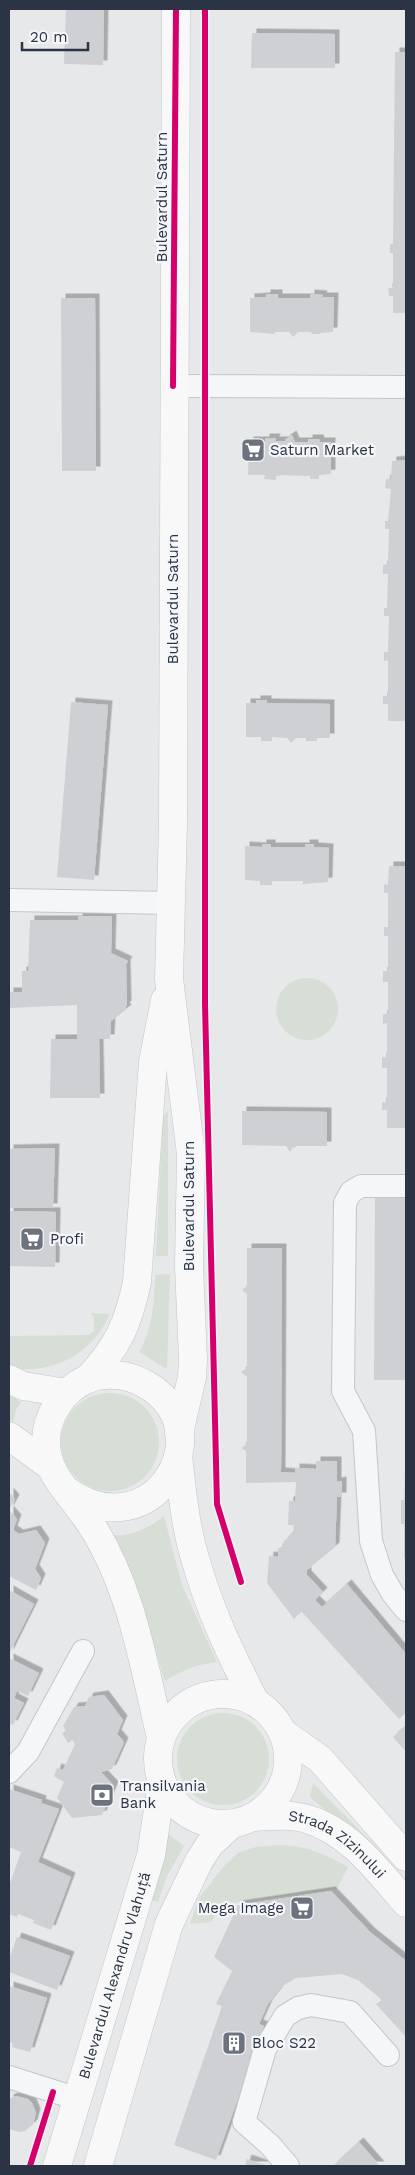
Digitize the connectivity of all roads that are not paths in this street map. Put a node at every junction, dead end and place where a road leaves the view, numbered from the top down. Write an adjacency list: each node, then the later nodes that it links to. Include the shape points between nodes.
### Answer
1 (176, 9): 2 (main road, Bulevardul Saturn)
2 (174, 386): 3 (street); 5 (main road, Bulevardul Saturn)
3 (406, 387)
4 (9, 900): 5 (street)
5 (172, 903): 6 (main road, Bulevardul Saturn)
6 (169, 979): 9 (main road, Bulevardul Saturn, via 153,1062 133,1301 120,1338 109,1356); 11 (main road, Bulevardul Saturn, via 191,1154 189,1266 193,1359)
7 (406, 1186): 14 (street, via 361,1186 351,1192 345,1203 343,1391 364,1431 371,1541 382,1575)
8 (9, 1379): 9 (main road, via 23,1386)
9 (77, 1386): 11 (main road, via 105,1375 122,1375 154,1388 175,1416); 12 (main road, via 55,1407 48,1424 46,1442)
10 (9, 1436): 12 (main road)
11 (179, 1445): 13 (main road, via 174,1469 156,1492 127,1507 110,1509 94,1506); 16 (main road, via 187,1523 205,1592 223,1639)
12 (50, 1466): 13 (main road)
13 (66, 1490): 18 (main road, via 107,1554 126,1597)
14 (406, 1610)
15 (83, 1652): 19 (street, via 28,1752)
16 (256, 1702): 17 (main road, via 276,1721); 18 (main road, via 231,1694 206,1696 188,1703 173,1716)
17 (283, 1733): 21 (main road, via 288,1756 285,1780 273,1802); 22 (main road, via 320,1759)
18 (160, 1738): 20 (main road, via 157,1760)
19 (9, 1772)
20 (162, 1783): 21 (main road, via 170,1798 197,1819 214,1824); 26 (main road, Bulevardul Alexandru Vlahuță, via 151,1855)
21 (243, 1820): 23 (main road, Strada Zizinului, via 283,1815 323,1825 372,1864); 28 (main road, via 210,1844 169,1924)
22 (406, 1857)
23 (406, 1903)
24 (388, 2055): 29 (street, via 350,2012 311,2005 285,2016 265,2048 244,2122)
25 (9, 2077): 26 (street)
26 (78, 2099): 27 (main road, Bulevardul Alexandru Vlahuță)
27 (57, 2166)
28 (98, 2166)
29 (288, 2166)

